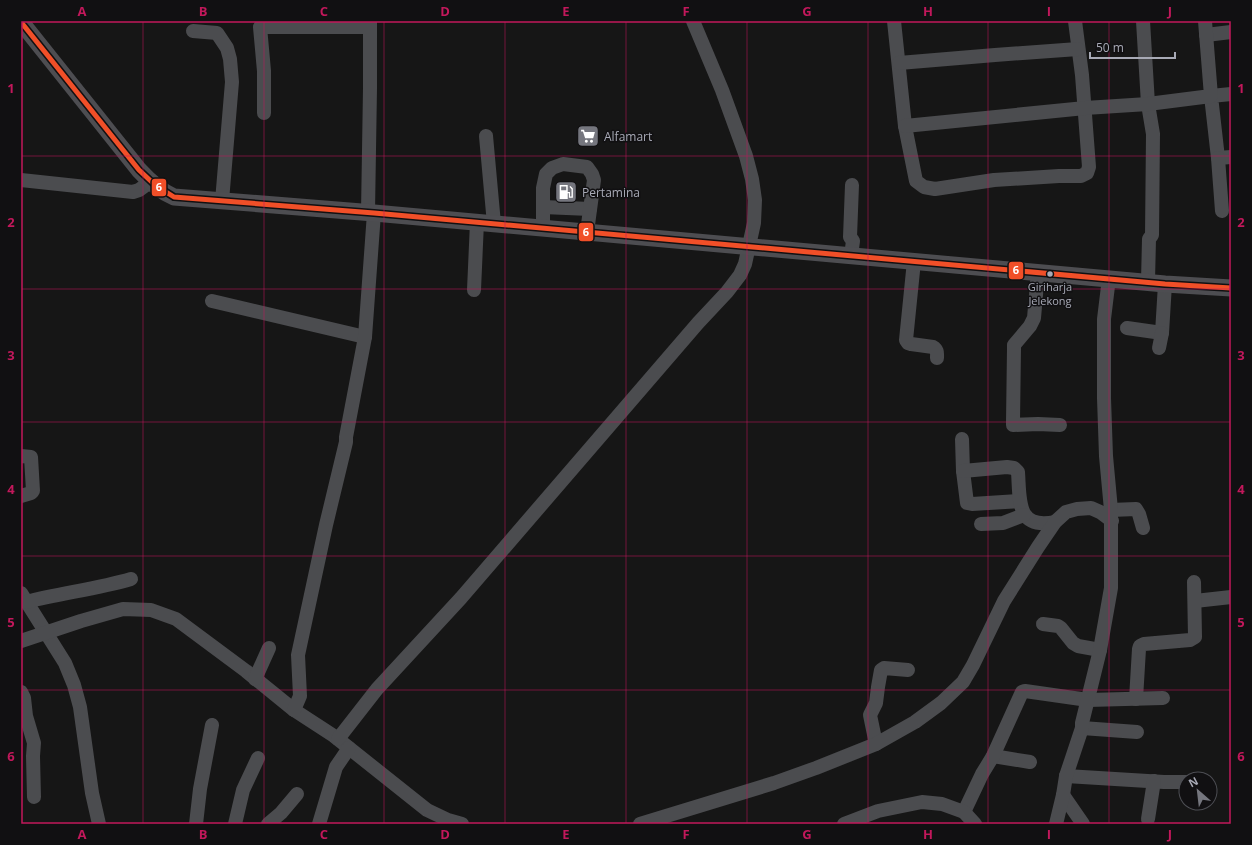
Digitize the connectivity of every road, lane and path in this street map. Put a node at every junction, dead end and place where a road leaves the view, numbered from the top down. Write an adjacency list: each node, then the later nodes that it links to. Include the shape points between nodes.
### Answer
1 (693, 21): 32 (street, via 741,141 752,179 755,200 754,224)
2 (894, 21): 12 (street)
3 (1075, 21): 11 (street)
4 (1143, 21): 15 (street)
5 (21, 22): 23 (main road, via 129,158)
6 (260, 24): 7 (street); 17 (street)
7 (370, 24): 28 (street)
8 (1205, 28): 10 (street); 14 (street)
9 (193, 31): 24 (street, via 217,33 230,58 232,82)
10 (1231, 32)
11 (1078, 49): 12 (street); 16 (street)
12 (899, 63): 18 (street)
13 (1231, 94): 14 (street)
14 (1211, 96): 15 (street); 20 (street)
15 (1148, 104): 16 (street); 37 (street, via 1153,134 1152,235 1149,239)
16 (1085, 108): 18 (street); 18 (street, via 1089,167 1087,174 1081,176 994,180 935,189 924,187 916,181)
17 (264, 113)
18 (905, 126)
19 (486, 136): 29 (street)
20 (1224, 158): 27 (street)
21 (21, 180): 23 (street)
22 (852, 185): 33 (street, via 850,237 853,241)
23 (140, 188): 24 (main road, via 174,197)
24 (222, 201): 28 (main road)
25 (543, 207): 26 (street); 26 (street, via 546,174 552,168 563,164 587,167 592,174 594,180); 30 (street)
26 (590, 210): 31 (street)
27 (1222, 211)
28 (374, 213): 29 (main road); 43 (street)
29 (485, 223): 30 (main road); 39 (street)
30 (543, 228): 31 (main road)
31 (587, 232): 32 (main road)
32 (749, 247): 33 (main road); 77 (street, via 740,275 727,292 461,598 377,688)
33 (850, 256): 34 (main road)
34 (914, 261): 35 (main road); 45 (street, via 906,340 911,344 935,348)
35 (1038, 272): 36 (main road); 46 (street, via 1034,318 1014,345 1013,425)
36 (1109, 278): 37 (main road); 53 (street, via 1104,319 1104,398)
37 (1156, 282): 38 (main road); 42 (street)
38 (1231, 288)
39 (474, 290)
40 (212, 300): 43 (street)
41 (1127, 328): 42 (street)
42 (1162, 333): 44 (street)
43 (367, 334): 73 (street, via 346,442 298,655 300,696)
44 (1159, 348)
45 (937, 358)
46 (1060, 426)
47 (962, 439): 49 (street)
48 (21, 456): 50 (street, via 31,457 33,490)
49 (963, 470): 51 (street, via 1014,468 1018,472); 51 (street, via 966,502)
50 (21, 496)
51 (1020, 500): 52 (street)
52 (1024, 515): 54 (street, via 1045,524); 55 (street, via 1003,523)
53 (1112, 516): 54 (street, via 1091,508 1077,509 1066,512); 56 (street, via 1136,509); 66 (street, via 1111,588)
54 (1056, 522): 78 (street, via 1004,601 963,682 920,718)
55 (981, 524)
56 (1143, 528)
57 (131, 579): 59 (street, via 109,586 41,598)
58 (1194, 582): 61 (street)
59 (23, 597): 64 (street)
60 (1231, 597): 61 (street)
61 (1195, 601): 71 (street, via 1193,639 1144,644 1138,648)
62 (1042, 624): 66 (street, via 1058,626 1068,639 1078,646)
63 (21, 641): 64 (street)
64 (50, 641): 68 (street, via 81,620 123,608 151,610 176,620); 92 (street, via 74,685 80,707)
65 (269, 648): 68 (street)
66 (1100, 650): 72 (street)
67 (908, 670): 78 (street, via 881,670 876,703 870,715)
68 (256, 679): 73 (street)
69 (21, 692): 88 (street, via 34,743)
70 (1162, 698): 71 (street)
71 (1136, 699): 72 (street)
72 (1088, 700): 75 (street); 80 (street, via 1022,692)
73 (294, 710): 77 (street)
74 (212, 725): 93 (street)
75 (1082, 728): 76 (street); 83 (street)
76 (1137, 732)
77 (338, 739): 79 (street)
78 (876, 744): 99 (street, via 774,783)
79 (349, 748): 89 (street); 96 (street, via 336,767)
80 (993, 756): 82 (street); 90 (street)
81 (258, 758): 94 (street, via 243,790)
82 (1030, 762)
83 (1066, 776): 84 (street); 87 (street)
84 (1154, 781): 85 (street); 91 (street)
85 (1178, 782)
86 (297, 794): 95 (street)
87 (1063, 795): 102 (street); 103 (street)
88 (34, 797)
89 (427, 810): 97 (street); 98 (street)
90 (964, 812): 100 (street, via 942,804 922,802 878,811); 101 (street)
91 (1148, 818)
92 (99, 824)
93 (196, 824)
94 (235, 824)
95 (268, 824)
96 (319, 824)
97 (426, 824)
98 (462, 824)
99 (640, 824)
100 (844, 824)
101 (975, 824)
102 (1056, 824)
103 (1083, 824)

